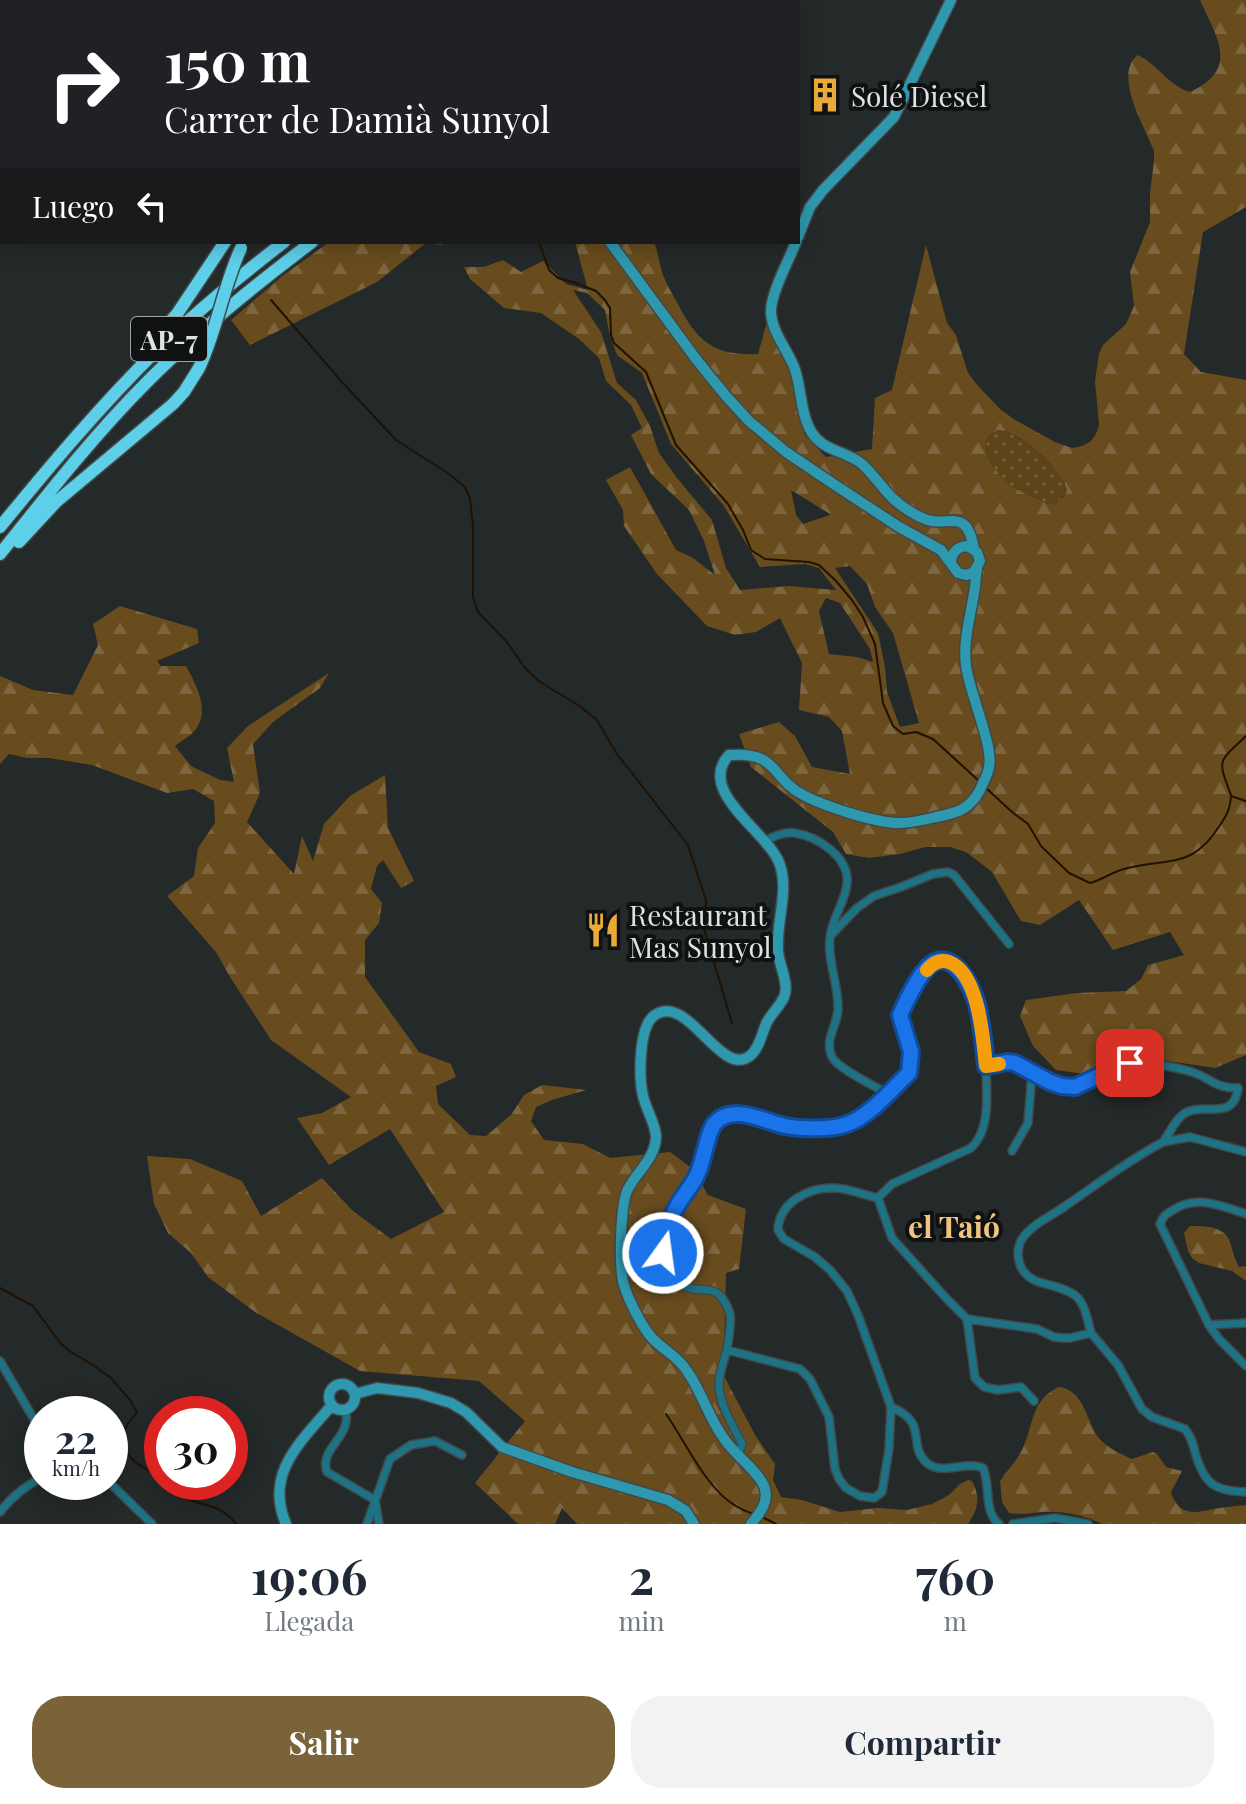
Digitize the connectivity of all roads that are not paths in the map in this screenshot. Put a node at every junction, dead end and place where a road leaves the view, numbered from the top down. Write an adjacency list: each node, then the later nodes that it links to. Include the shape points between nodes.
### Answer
1 (951, 0): 2 (street, via 894,117 823,190)
2 (800, 232)
3 (224, 244): 9 (highway, via 177,314)
4 (282, 244): 9 (highway, AP-7, via 176,332)
5 (309, 244): 15 (highway, AP-7, via 147,382)
6 (611, 244): 12 (street, via 749,421 786,452)
7 (795, 244): 10 (street, via 771,314 796,369 811,432 822,444 865,466 888,494 921,518)
8 (243, 245): 16 (highway, bridge, via 210,342 184,392 56,502)
9 (65, 448): 11 (highway, AP-7)
10 (965, 526): 13 (street); 14 (street)
11 (0, 527)
12 (935, 546): 13 (street); 17 (street)
13 (960, 548): 14 (street); 17 (street)
14 (974, 549): 18 (street)
15 (0, 554)
16 (0, 561)
17 (951, 562): 19 (street)
18 (977, 569): 19 (street); 20 (street)
19 (962, 574): 20 (street)
20 (972, 600): 21 (street, via 966,668 990,756 975,798 962,810 934,818 874,820 809,799 769,762 729,755 720,766 728,800)
21 (765, 841): 22 (street, via 778,834 803,836 827,847 845,868 847,885); 50 (street, via 776,854 784,883 777,947 784,998 755,1051 745,1059 727,1056 673,1012 659,1012 649,1020 642,1040 642,1089 656,1133 655,1148 629,1186 622,1210 622,1272 630,1299 654,1341 686,1369 722,1437)
22 (830, 936): 23 (street, via 874,896 948,872); 28 (street, via 838,1007 829,1048 837,1065)
23 (1009, 944)
24 (986, 1066): 25 (street, via 1015,1063); 28 (street, via 971,989 959,968 936,962 900,1015 911,1061 909,1073); 32 (street, via 980,1138 971,1148 892,1184)
25 (1032, 1072): 27 (street, via 1075,1087 1130,1063 1191,1072 1219,1086); 30 (street, via 1028,1123)
26 (1246, 1083): 27 (street)
27 (1238, 1088): 29 (street, via 1232,1104 1181,1116)
28 (888, 1094): 38 (street, via 842,1126 785,1126 731,1114 711,1128 702,1164 668,1228 664,1267 681,1286 717,1293 723,1300 730,1321)
29 (1163, 1142): 31 (street, via 1190,1137); 37 (street, via 1021,1240 1019,1259 1027,1276 1078,1296)
30 (1012, 1151)
31 (1246, 1152)
32 (878, 1198): 34 (street, via 892,1238); 47 (street, via 833,1188 814,1191 789,1202 778,1230 830,1270 847,1291)
33 (1246, 1214): 36 (street, via 1194,1201 1177,1207 1160,1224)
34 (967, 1319): 37 (street, via 1037,1329 1054,1337); 45 (street, via 975,1378 998,1390 1021,1387)
35 (1246, 1323): 36 (street)
36 (1209, 1325): 40 (street)
37 (1091, 1333): 52 (street, via 1118,1365 1142,1409 1185,1429 1209,1481 1224,1491)
38 (727, 1350): 47 (street, via 800,1369 810,1379 829,1417 835,1469 846,1488 860,1496 874,1498 882,1492); 50 (street, via 720,1391 742,1444)
39 (0, 1361): 41 (street)
40 (1246, 1366)
41 (8, 1373): 42 (street); 44 (street)
42 (0, 1380)
43 (355, 1394): 46 (street, via 347,1385 335,1386 328,1395); 48 (street); 60 (street, via 377,1388 451,1403 502,1447 668,1500 686,1511)
44 (24, 1401)
45 (1034, 1401)
46 (331, 1406): 48 (street); 57 (street, via 282,1471 279,1488)
47 (891, 1407): 62 (street, via 915,1425 920,1453 931,1466 983,1468 990,1512)
48 (345, 1410): 54 (street, via 346,1427 325,1466)
49 (462, 1455): 54 (street, via 435,1441 411,1445 390,1459)
50 (738, 1455): 61 (street, via 766,1494 762,1511)
51 (24, 1487): 55 (street)
52 (1246, 1492)
53 (127, 1500): 56 (street)
54 (375, 1500): 58 (street); 59 (street)
55 (0, 1512)
56 (152, 1524)
57 (286, 1524)
58 (367, 1524)
59 (379, 1524)
60 (694, 1524)
61 (751, 1524)
62 (999, 1524)
63 (1013, 1524): 64 (street, via 1055,1518)
64 (1088, 1524)

